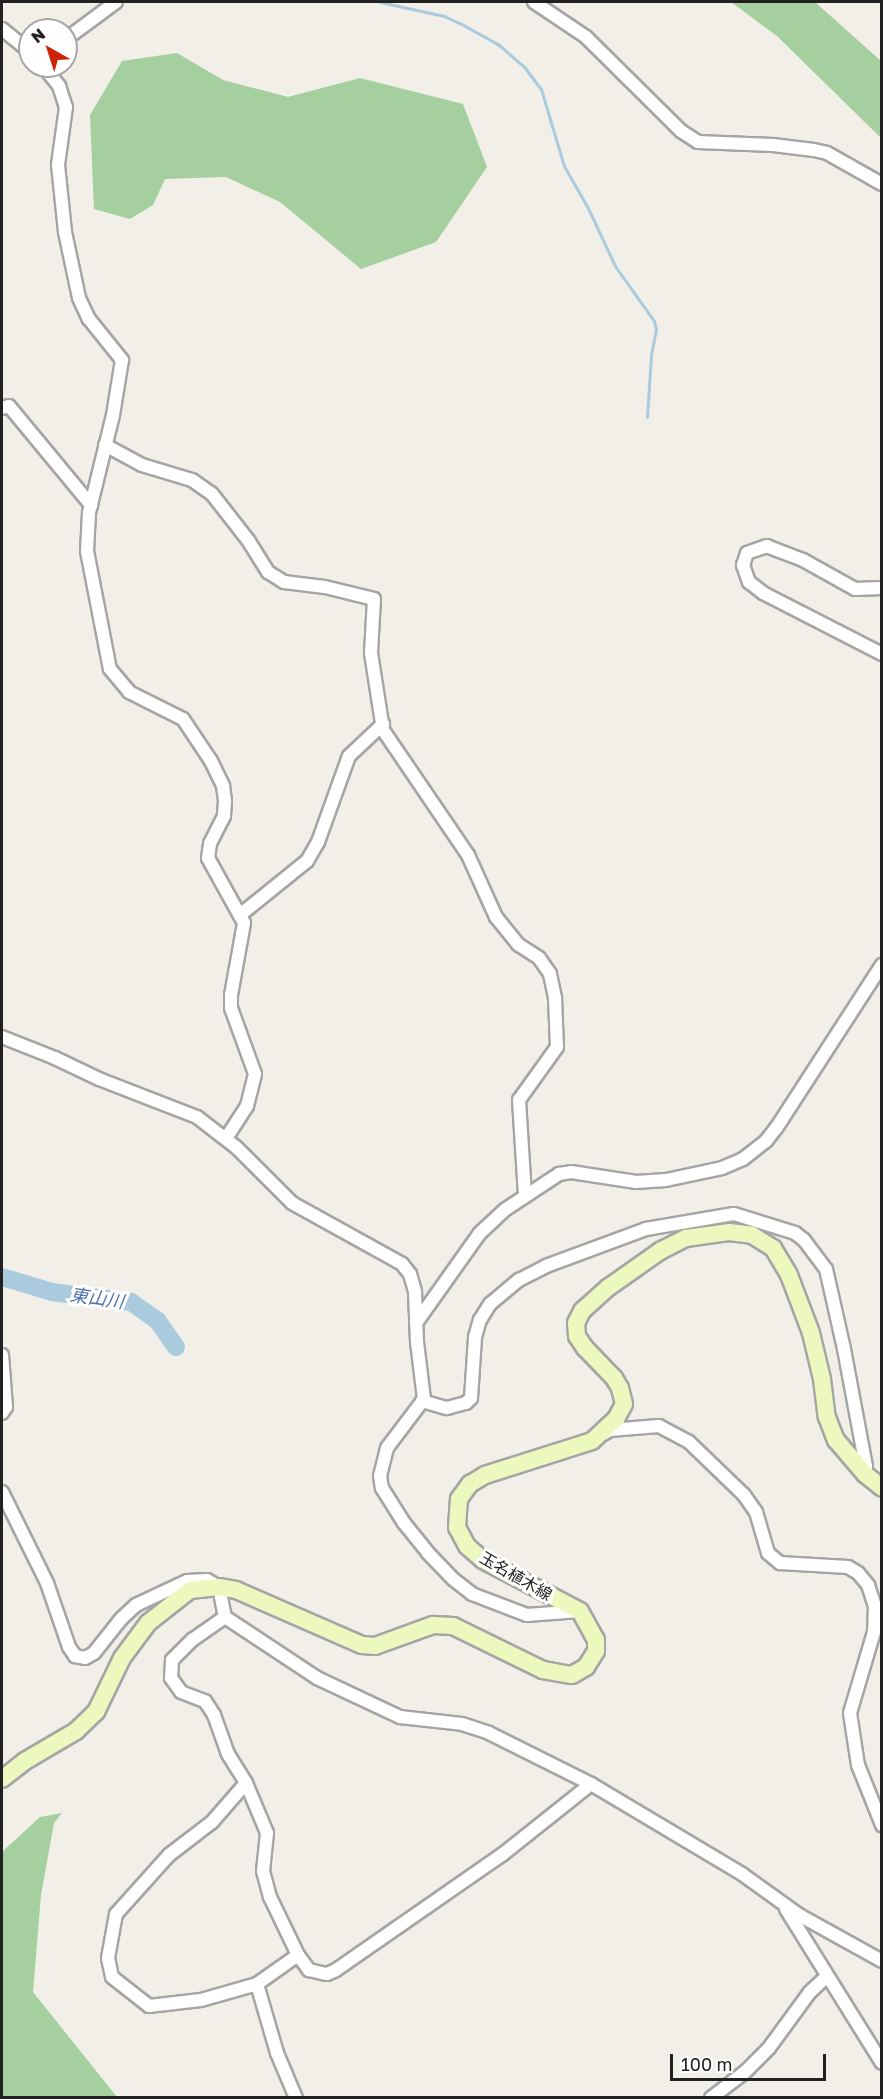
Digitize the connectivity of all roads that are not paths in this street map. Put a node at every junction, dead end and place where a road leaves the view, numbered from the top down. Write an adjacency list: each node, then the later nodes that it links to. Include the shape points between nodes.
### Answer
1 (116, 2): 4 (street)
2 (534, 2): 7 (street, via 586,37 681,131 698,142 814,150 827,153)
3 (2, 29): 5 (street)
4 (78, 30)
5 (18, 42)
6 (53, 78): 9 (street, via 66,107 58,165 65,232 79,298 89,320 123,360)
7 (882, 184)
8 (2, 408): 10 (street, via 9,406)
9 (105, 446): 10 (street); 13 (street, via 142,465 192,480 212,494 268,572 284,582 374,599 371,653)
10 (91, 505): 14 (street, via 87,551 110,669 129,692 183,719 211,761 223,786 225,801 224,816 210,844 208,858)
11 (882, 588): 12 (street, via 855,589 803,560 767,546 747,553 743,565 749,582 763,593)
12 (882, 654)
13 (383, 724): 14 (street, via 350,756 307,861); 18 (street, via 383,730 468,855 496,917 519,945 539,958 550,974 557,1047 519,1100)
14 (240, 915): 17 (street, via 244,923 231,1008 255,1074 247,1106)
15 (882, 965): 18 (street, via 777,1127 743,1159 713,1171 666,1180 636,1182 571,1172 559,1174)
16 (2, 1037): 17 (street, via 197,1117)
17 (226, 1138): 19 (street, via 292,1203 402,1264 413,1282)
18 (525, 1195): 19 (street, via 480,1233)
19 (416, 1324): 21 (street)
20 (2, 1355): 22 (street, via 6,1407)
21 (422, 1401): 24 (street, via 447,1408 471,1398 475,1337 480,1320 490,1304 519,1280 646,1229 734,1214 795,1233 826,1269); 29 (street, via 387,1448 380,1476 382,1488 404,1523 443,1570 472,1594 527,1615)
22 (2, 1413)
23 (592, 1441): 24 (main road, 玉名植木線, via 616,1419 624,1404 614,1378 577,1336 576,1323 582,1311 660,1251 687,1238 729,1232 752,1235 773,1248 789,1275 811,1333 827,1417 836,1440); 29 (main road, 玉名植木線, via 485,1475 459,1498 457,1512 457,1527 467,1546 483,1560); 34 (street, via 610,1430 659,1426 689,1442 744,1495 756,1512 768,1553 780,1563 848,1567 868,1585 875,1606 874,1632 850,1713 858,1765)
24 (865, 1474): 25 (main road, 玉名植木線)
25 (882, 1488)
26 (2, 1492): 27 (street)
27 (7, 1515): 28 (street, via 46,1583 75,1656 85,1658 94,1653 121,1619 153,1595 187,1581 207,1580)
28 (219, 1587): 29 (main road, via 236,1590 362,1644 375,1646 433,1625 453,1626 543,1670 572,1674 586,1667 596,1651 596,1640); 30 (street); 31 (main road, via 190,1590 156,1616 122,1658 96,1712 76,1731)
29 (580, 1611)
30 (225, 1617): 32 (street, via 193,1639 172,1660 171,1678 181,1692 205,1701 228,1754); 33 (street, via 317,1678 400,1717 462,1724 489,1733)
31 (2, 1779)
32 (246, 1783): 36 (street, via 267,1833 263,1871 270,1897); 39 (street, via 212,1822 169,1855 116,1914 108,1958 112,1977 149,2006 201,2001)
33 (591, 1784): 35 (street, via 742,1874); 36 (street, via 503,1854 336,1970 327,1974 309,1970)
34 (882, 1825)
35 (782, 1903): 37 (street); 38 (street)
36 (298, 1955): 39 (street)
37 (882, 1961)
38 (827, 1976): 40 (street); 42 (street, via 810,1992 769,2048)
39 (257, 1984): 41 (street, via 277,2053)
40 (882, 2063)
41 (296, 2097)
42 (711, 2097)

